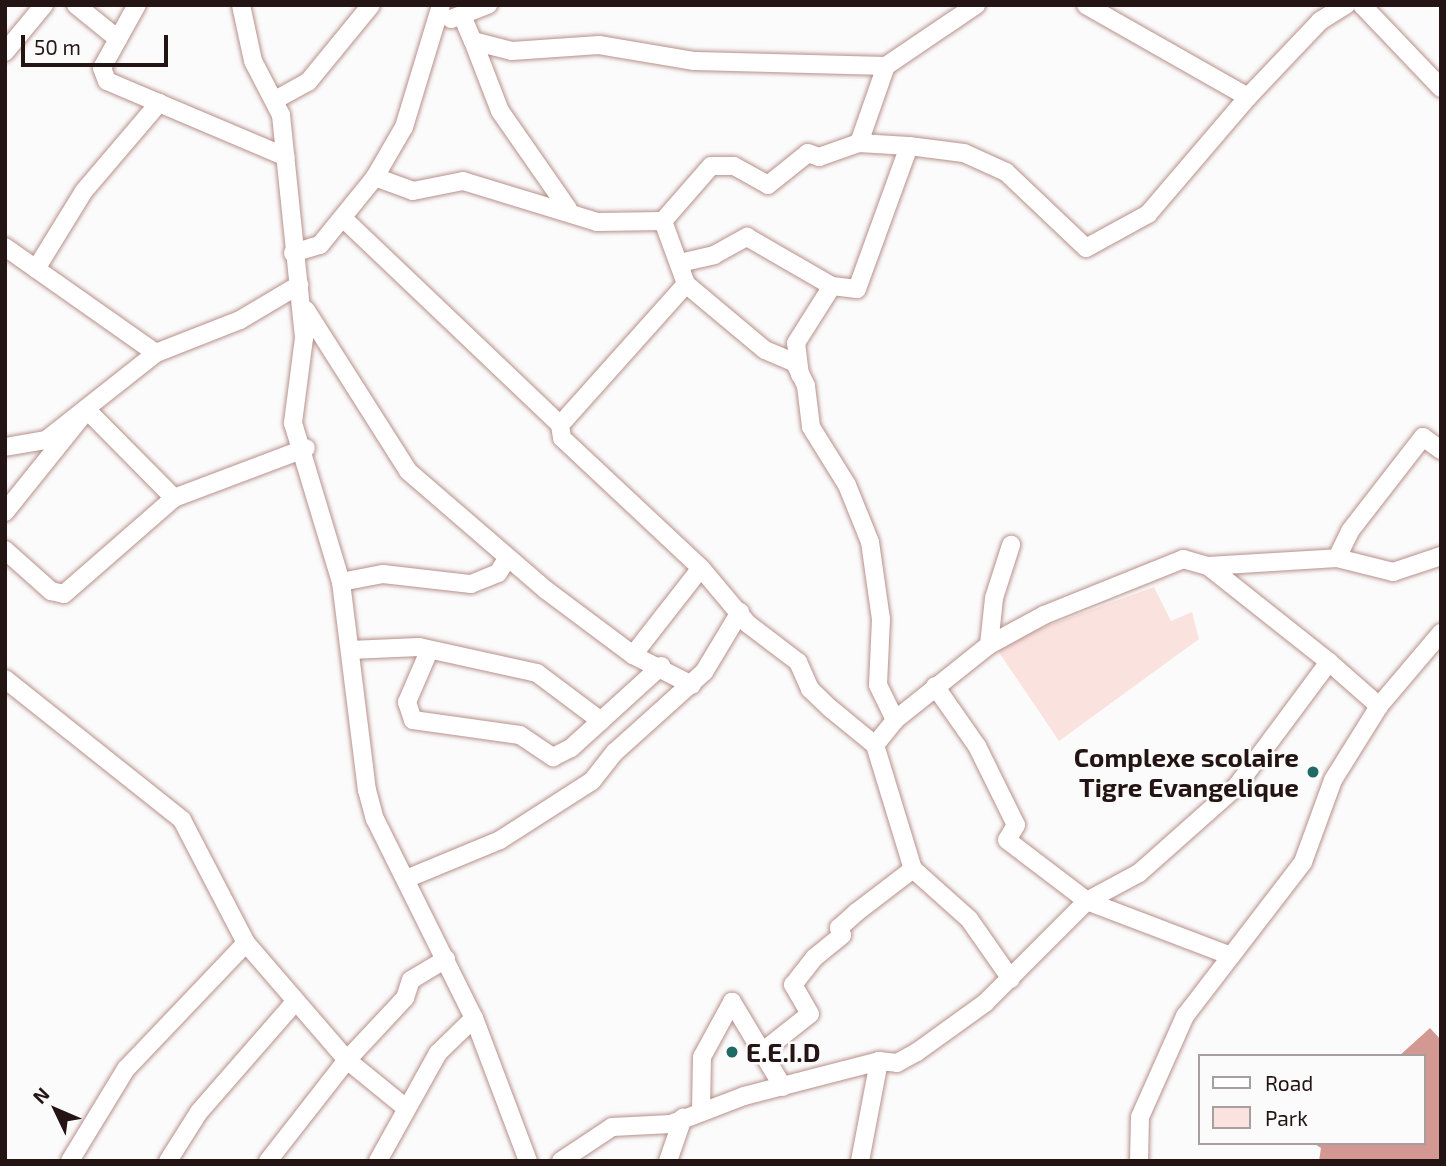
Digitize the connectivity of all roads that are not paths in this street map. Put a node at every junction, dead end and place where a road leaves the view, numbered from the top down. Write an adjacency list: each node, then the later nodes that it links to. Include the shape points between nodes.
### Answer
1 (44, 5): 15 (street)
2 (76, 5): 13 (street)
3 (137, 5): 13 (street)
4 (241, 5): 19 (street, via 253,61)
5 (370, 5): 19 (street, via 308,82)
6 (488, 5): 12 (street)
7 (976, 5): 16 (street)
8 (1086, 5): 18 (street)
9 (1346, 5): 18 (street, via 1320,21)
10 (1362, 5): 17 (street)
11 (441, 13): 12 (street); 24 (street, via 404,127)
12 (463, 18): 14 (street)
13 (118, 39): 20 (street, via 102,68 107,81)
14 (473, 41): 16 (street, via 512,51 600,45 695,61); 25 (street, via 500,111)
15 (5, 52)
16 (886, 66): 21 (street)
17 (1441, 88)
18 (1248, 97): 22 (street, via 1148,214 1086,248 1006,172 964,153)
19 (275, 100): 23 (street)
20 (159, 103): 23 (street); 31 (street, via 84,191)
21 (859, 142): 22 (street); 27 (street, via 797,157 779,182 768,185 734,166 711,166)
22 (909, 146): 34 (street, via 857,289)
23 (286, 157): 29 (street)
24 (375, 177): 25 (street, via 413,191 463,181 538,207); 26 (street)
25 (568, 209): 27 (street, via 597,222)
26 (345, 220): 29 (street, via 320,245); 39 (street)
27 (663, 221): 30 (street)
28 (5, 247): 31 (street)
29 (293, 253): 33 (street)
30 (680, 262): 32 (street); 34 (street, via 714,255 747,237)
31 (36, 270): 36 (street)
32 (686, 284): 37 (street, via 765,350 795,363); 39 (street)
33 (299, 285): 35 (street); 36 (street, via 240,320)
34 (832, 286): 37 (street, via 796,343)
35 (303, 304): 41 (street, via 304,338 292,397 293,423); 49 (street, via 401,462)
36 (156, 353): 38 (street)
37 (800, 374): 65 (street, via 811,428 847,485 870,542 881,619 878,685)
38 (87, 410): 40 (street, via 46,440); 43 (street); 44 (street)
39 (560, 425): 51 (street, via 562,438)
40 (5, 447)
41 (306, 448): 43 (street); 52 (street)
42 (1441, 450): 48 (street, via 1423,437 1350,530)
43 (174, 498): 46 (street, via 64,594 51,591)
44 (5, 512)
45 (1011, 545): 55 (street, via 994,598)
46 (5, 550)
47 (1441, 556): 48 (street, via 1393,572)
48 (1337, 558): 50 (street)
49 (507, 559): 52 (street, via 498,573 471,584 383,574); 58 (street)
50 (1208, 566): 55 (street, via 1183,559 1044,615); 59 (street)
51 (701, 568): 53 (street); 58 (street)
52 (341, 582): 56 (street)
53 (740, 612): 62 (street); 67 (street, via 798,662 810,688 831,709)
54 (1441, 633): 64 (street)
55 (989, 645): 63 (street)
56 (350, 650): 57 (street); 69 (street, via 367,790)
57 (429, 651): 66 (street, via 537,673); 66 (street, via 407,702 418,724 520,736 552,757)
58 (633, 655): 60 (street)
59 (1329, 662): 64 (street); 70 (street, via 1236,787 1139,873)
60 (661, 666): 62 (street); 66 (street)
61 (5, 679): 71 (street, via 182,820)
62 (692, 685): 69 (street, via 556,808)
63 (936, 686): 65 (street); 70 (street, via 977,746 1016,825 1007,840)
64 (1379, 706): 72 (street, via 1333,780 1303,862)
65 (895, 720): 67 (street)
66 (601, 722)
67 (875, 745): 68 (street)
68 (913, 869): 74 (street, via 969,919); 77 (street, via 839,928 842,935 814,958 793,985 810,1014)
69 (406, 879): 73 (street)
70 (1087, 901): 72 (street); 74 (street)
71 (246, 943): 75 (street); 84 (street, via 126,1069)
72 (1231, 956): 92 (street, via 1185,1016 1140,1116)
73 (446, 958): 76 (street); 78 (street, via 411,980 405,998)
74 (1011, 979): 79 (street, via 917,1052 897,1063)
75 (295, 1002): 78 (street); 85 (street, via 199,1112)
76 (474, 1018): 81 (street, via 438,1054); 88 (street)
77 (762, 1052): 80 (street); 82 (street, via 732,1002 702,1057)
78 (347, 1060): 81 (street); 86 (street)
79 (879, 1061): 80 (street); 91 (street)
80 (783, 1087): 82 (street)
81 (406, 1108): 87 (street)
82 (701, 1112): 83 (street)
83 (683, 1118): 89 (street, via 612,1127); 90 (street)
84 (70, 1161)
85 (168, 1161)
86 (268, 1161)
87 (377, 1161)
88 (528, 1161)
89 (561, 1161)
90 (668, 1161)
91 (860, 1161)
92 (1139, 1161)

